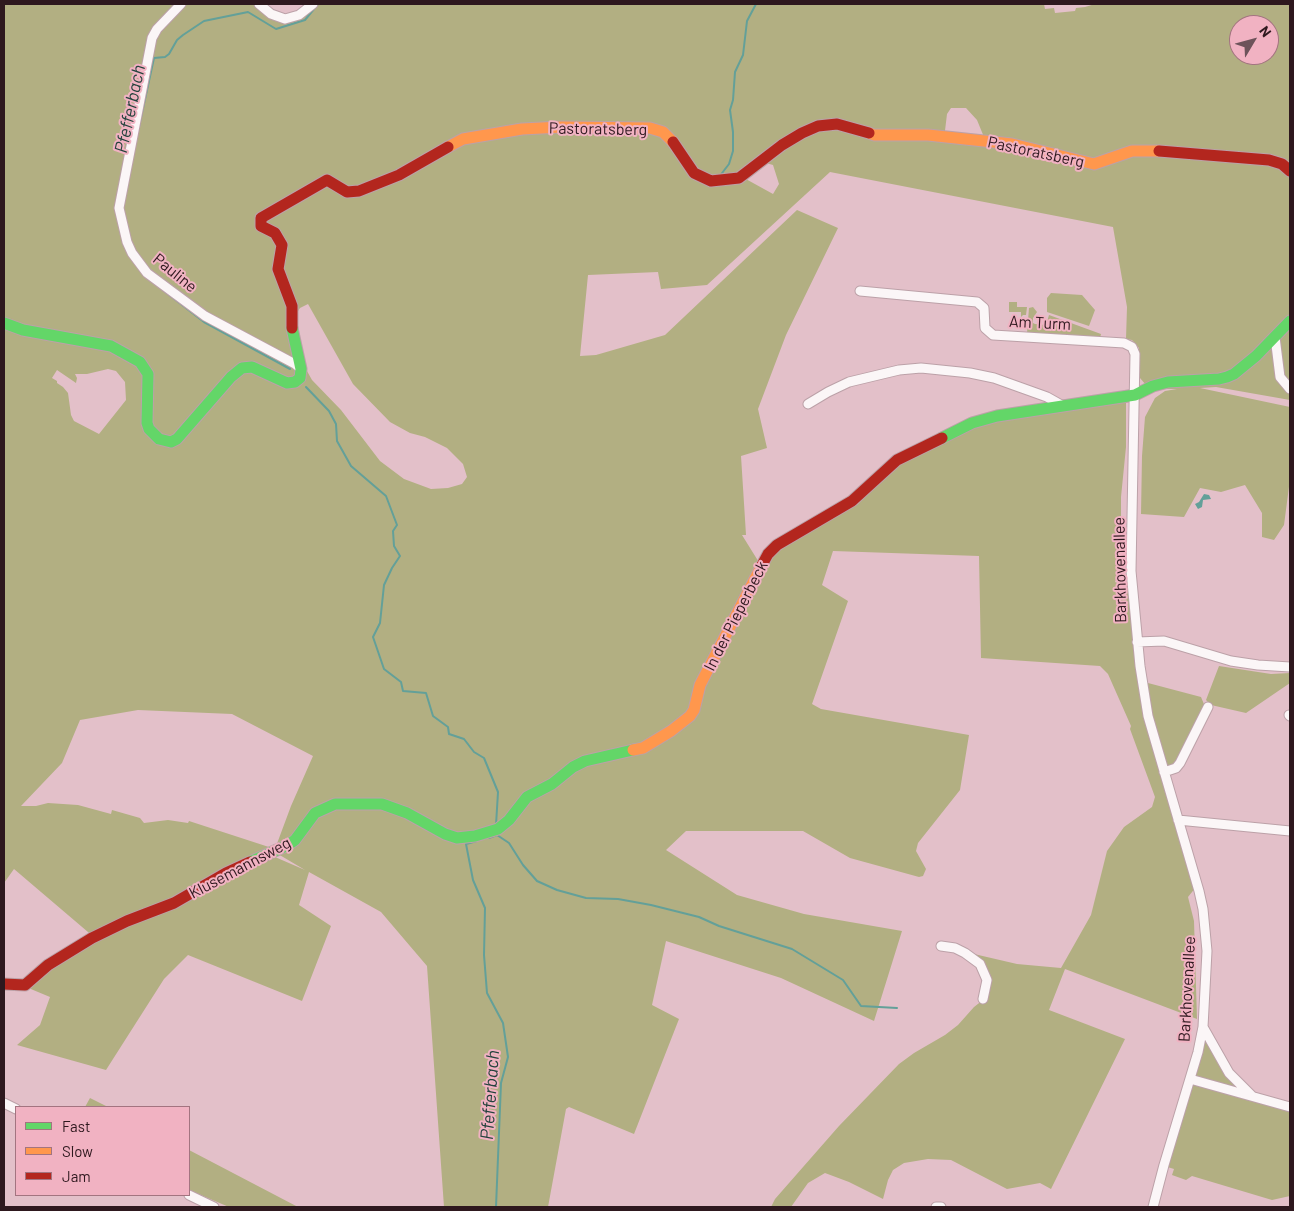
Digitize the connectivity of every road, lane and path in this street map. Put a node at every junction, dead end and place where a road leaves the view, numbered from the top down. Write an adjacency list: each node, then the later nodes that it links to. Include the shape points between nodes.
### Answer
1 (181, 4): 9 (street, Pauline, via 157,28 152,38 119,208 127,242 147,273 205,316)
2 (259, 4): 3 (street, via 272,14 285,18 299,15)
3 (313, 4)
4 (1290, 171): 9 (street, Pastoratsberg, via 1269,160 1165,150 1132,151 1094,164 1012,144 928,135 874,135 837,124 818,126 802,133 739,178 711,181 694,173 663,132 650,128 561,127 470,137 453,143 399,175 360,191 347,192 327,180 261,218 261,226 275,233 282,245 278,269 292,306 292,332)
5 (860, 291): 11 (street, Am Turm, via 979,303 984,308 985,328 999,336 1127,344 1135,354)
6 (1290, 321): 8 (street, In der Pieperbeck)
7 (4, 323): 9 (street, via 23,330 111,346 140,362 148,374 149,429 155,437 168,442 177,439 239,370 252,367 286,383 299,380)
8 (1275, 338): 10 (street, via 1280,377); 11 (street, In der Pieperbeck, via 1227,377 1168,382)
9 (301, 369)
10 (1290, 389)
11 (1135, 395): 13 (street, In der Pieperbeck); 14 (street, Barkhovenallee, via 1131,571)
12 (808, 404): 13 (street, via 849,382 921,368 994,378 1047,397)
13 (1062, 406): 17 (street, In der Pieperbeck, via 972,423 897,460 852,501 777,545 760,567 700,686 690,716 644,748)
14 (1137, 642): 15 (street, via 1164,641 1231,661); 18 (street, Barkhovenallee, via 1148,716)
15 (1290, 667)
16 (1208, 707): 18 (street, via 1180,763)
17 (573, 767): 22 (street, Klusemannsweg, via 552,784 527,797 504,825 475,836 457,838 445,834 407,813 382,804 335,804 315,813 288,846 226,873 174,903 92,938 48,965 25,984)
18 (1164, 772): 19 (street, Barkhovenallee)
19 (1178, 820): 20 (street); 24 (street, Barkhovenallee, via 1203,909 1207,951)
20 (1290, 830)
21 (941, 946): 23 (street, via 965,952 980,964 987,980)
22 (4, 984)
23 (983, 999)
24 (1203, 1027): 25 (street, Barkhovenallee); 26 (street, via 1228,1073)
25 (1190, 1079): 26 (street); 34 (street, Barkhovenallee)
26 (1254, 1097): 28 (street)
27 (4, 1103): 29 (street)
28 (1290, 1108)
29 (15, 1109)
30 (190, 1195): 31 (street)
31 (214, 1207)
32 (936, 1207): 33 (street)
33 (941, 1207)
34 (1153, 1207)

